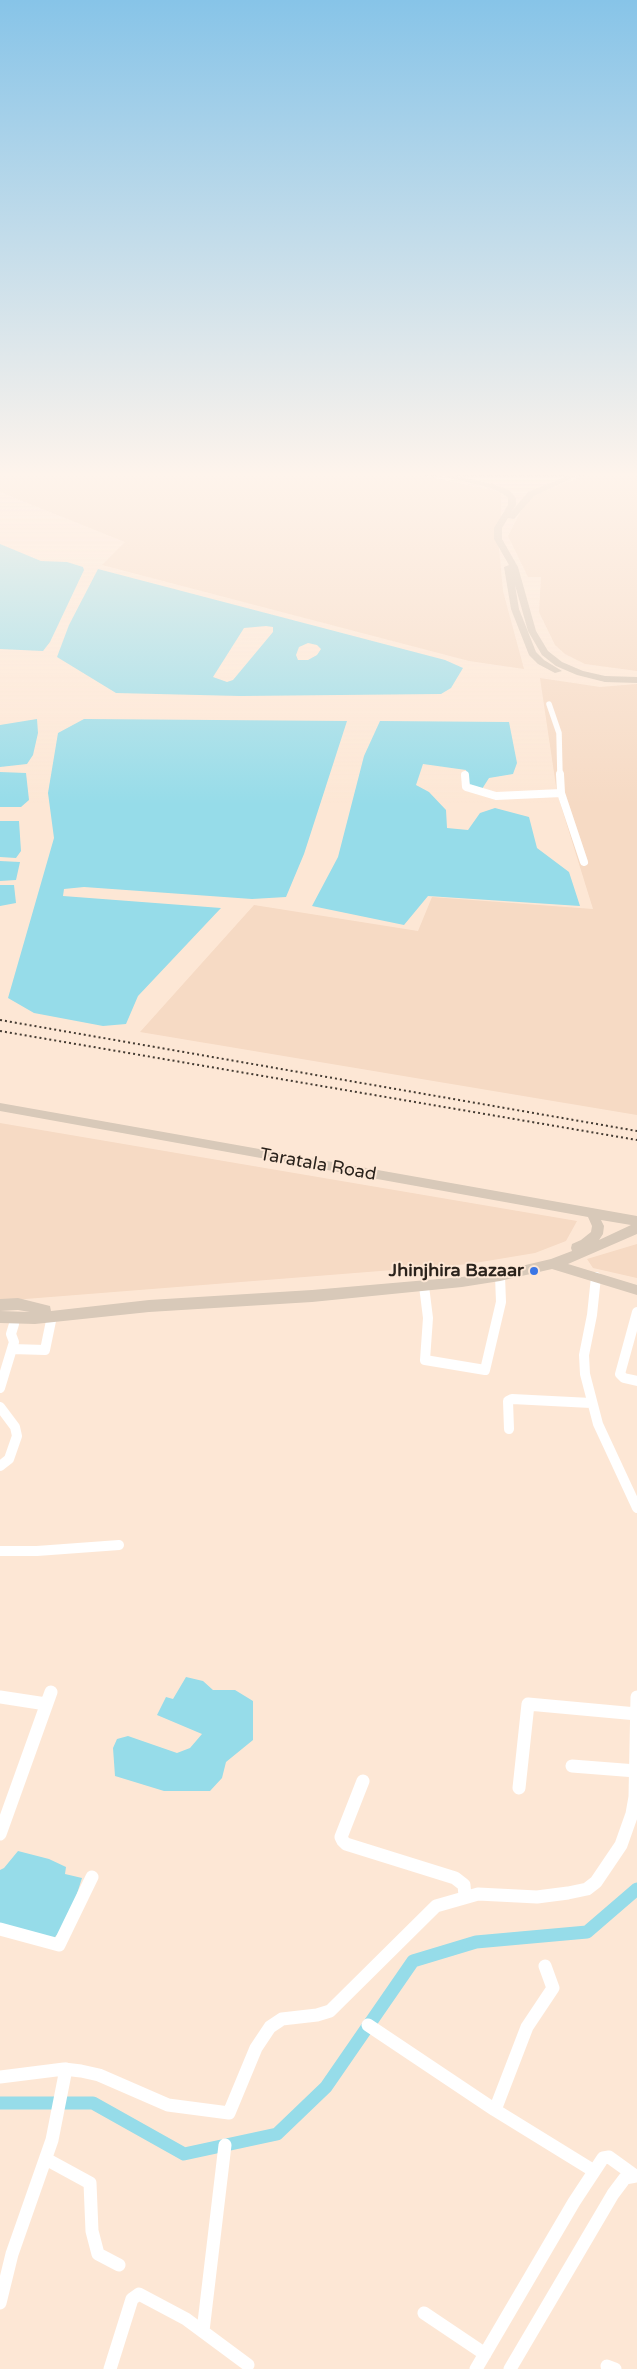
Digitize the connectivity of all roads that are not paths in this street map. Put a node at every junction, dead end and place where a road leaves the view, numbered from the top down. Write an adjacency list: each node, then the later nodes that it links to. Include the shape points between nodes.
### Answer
1 (511, 585): 4 (main road, via 515,609 532,653 541,662 576,678)
2 (519, 585): 4 (main road, via 532,631 545,653 559,664 580,673 605,679)
3 (527, 585): 4 (main road, via 540,630 552,652 590,672)
4 (637, 678)
5 (549, 704): 7 (street, via 559,733)
6 (465, 775): 7 (street, via 466,787 496,796)
7 (561, 793): 8 (street)
8 (584, 862)
9 (0, 1107): 10 (main road, Taratala Road)
10 (592, 1213): 11 (main road, Taratala Road); 13 (main road, via 598,1226 595,1237)
11 (637, 1221)
12 (637, 1228): 13 (main road, via 592,1249)
13 (554, 1261): 14 (main road); 15 (main road); 20 (main road, via 411,1282 145,1301)
14 (500, 1276): 16 (main road); 16 (street, via 501,1302 485,1370 425,1360 428,1318)
15 (596, 1277): 17 (main road); 26 (street, via 584,1362)
16 (424, 1286): 20 (main road)
17 (637, 1290)
18 (0, 1305): 20 (main road, via 18,1304)
19 (637, 1312): 24 (street, via 620,1374)
20 (44, 1315): 21 (main road); 22 (main road); 23 (street, via 45,1350)
21 (0, 1317)
22 (7, 1325): 23 (street, via 15,1340)
23 (12, 1349): 25 (street)
24 (637, 1381)
25 (0, 1388)
26 (592, 1403): 28 (street, via 512,1399 508,1401); 30 (street, via 598,1424)
27 (0, 1408): 29 (street, via 15,1427 17,1436 9,1459)
28 (508, 1429)
29 (0, 1466)
30 (637, 1508)
31 (119, 1545): 32 (street)
32 (0, 1551)
33 (51, 1692): 36 (street)
34 (0, 1697): 36 (street)
35 (637, 1697): 37 (street)
36 (46, 1704): 42 (street)
37 (636, 1714): 39 (street); 41 (street, via 528,1704)
38 (572, 1766): 39 (street)
39 (636, 1771): 44 (street, via 632,1814 621,1845 596,1882 587,1889 537,1897)
40 (363, 1781): 44 (street, via 341,1838 343,1841 455,1878 464,1886)
41 (519, 1788)
42 (0, 1834)
43 (92, 1877): 45 (street, via 60,1945)
44 (465, 1896): 48 (street, via 430,1910 330,2011 282,2019 270,2027 256,2048 229,2113 174,2107 98,2076)
45 (0, 1929)
46 (545, 1966): 51 (street, via 553,1988 527,2027)
47 (368, 2025): 51 (street)
48 (65, 2073): 49 (street); 50 (street)
49 (0, 2077)
50 (60, 2105): 53 (street)
51 (495, 2110): 55 (street)
52 (225, 2146): 59 (street)
53 (46, 2159): 56 (street, via 90,2183 92,2231 98,2254); 57 (street, via 12,2254)
54 (629, 2170): 55 (street, via 606,2156); 64 (street)
55 (594, 2171): 60 (street)
56 (119, 2265)
57 (0, 2303)
58 (424, 2313): 60 (street)
59 (203, 2331): 61 (street); 62 (street, via 146,2296 135,2296)
60 (485, 2354): 63 (street)
61 (248, 2365)
62 (110, 2369)
63 (476, 2369)
64 (510, 2369)

